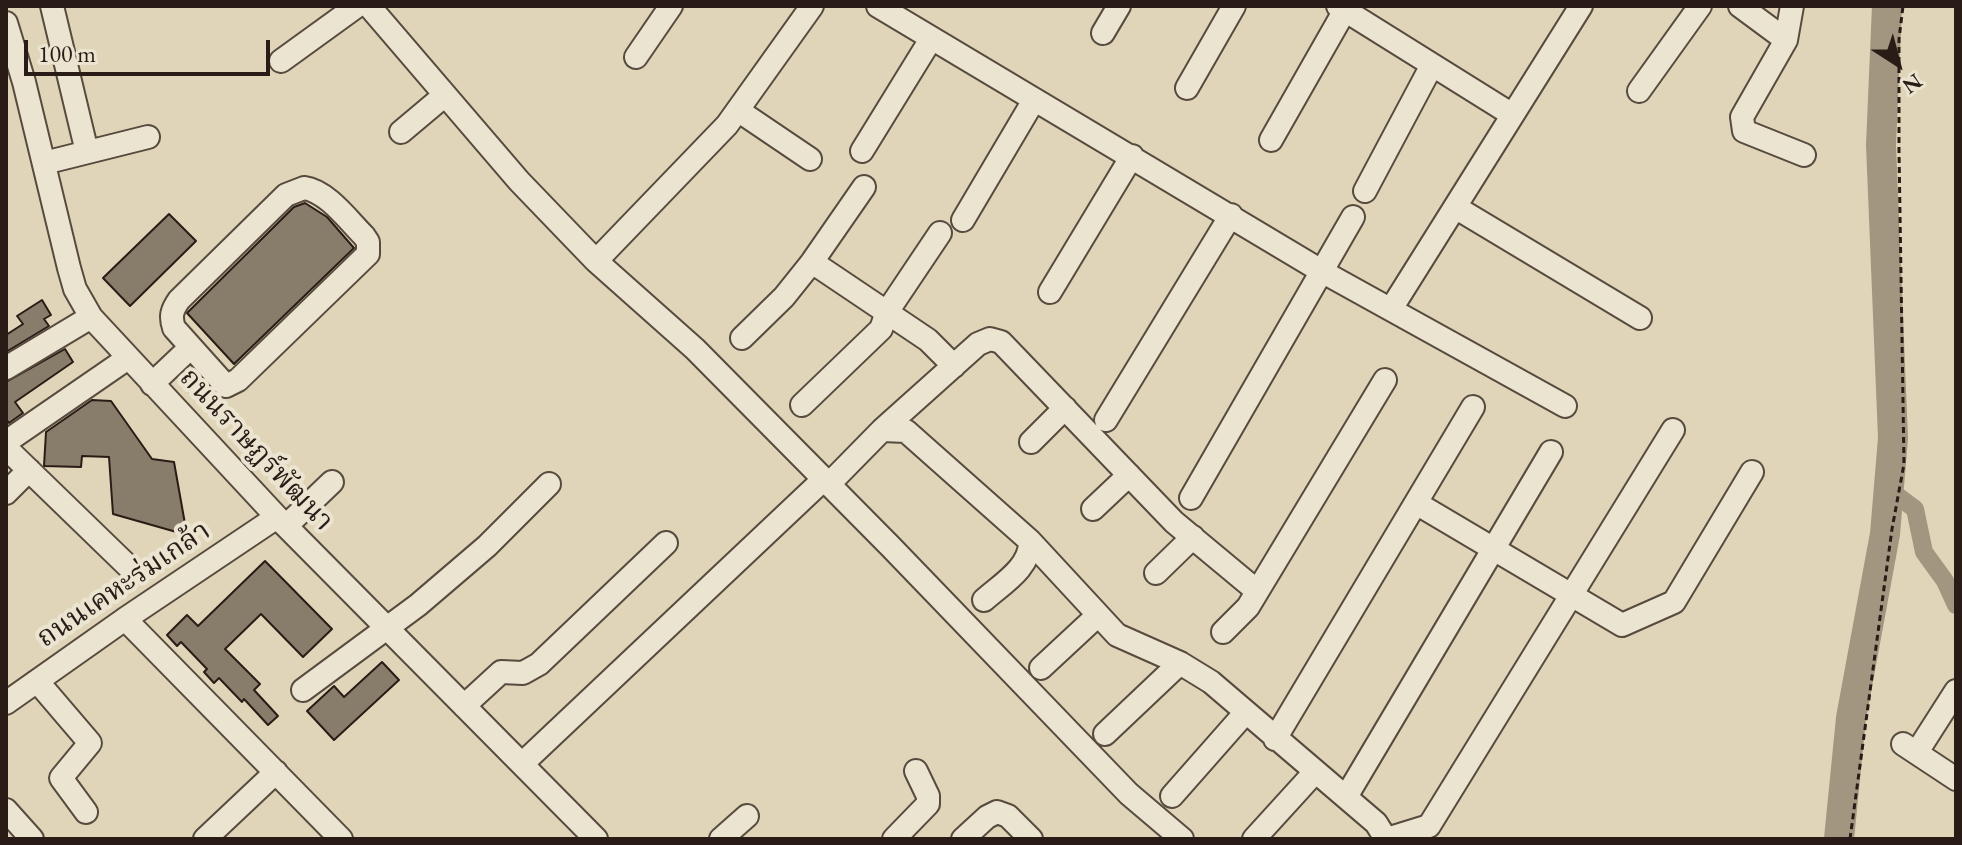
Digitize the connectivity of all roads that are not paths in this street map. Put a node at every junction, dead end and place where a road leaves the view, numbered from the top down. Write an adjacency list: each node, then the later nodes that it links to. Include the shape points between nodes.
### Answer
1 (52, 6): 31 (street)
2 (357, 6): 19 (street)
3 (369, 6): 23 (street)
4 (671, 6): 18 (street)
5 (812, 6): 25 (street)
6 (878, 6): 16 (street)
7 (1119, 6): 15 (street)
8 (1234, 6): 21 (street)
9 (1581, 6): 26 (street)
10 (1700, 6): 22 (street)
11 (1740, 6): 17 (street)
12 (1792, 6): 17 (street)
13 (1341, 8): 20 (street); 29 (street)
14 (6, 23): 35 (street, ถนนราษฏร์พัฒนา)
15 (1103, 33)
16 (931, 39): 24 (street); 30 (street)
17 (1786, 40): 32 (street, via 1741,124 1744,131)
18 (636, 57)
19 (281, 61)
20 (1432, 65): 26 (street); 37 (street)
21 (1187, 88)
22 (1639, 91)
23 (445, 95): 27 (street); 43 (street)
24 (1034, 100): 33 (street); 41 (street)
25 (739, 111): 34 (street); 43 (street)
26 (1511, 114): 38 (street)
27 (401, 132)
28 (148, 137): 31 (street)
29 (1271, 140)
30 (862, 151)
31 (87, 152): 35 (street)
32 (1804, 155)
33 (1132, 156): 39 (street); 46 (street)
34 (810, 159)
35 (44, 163): 49 (street, ถนนราษฏร์พัฒนา, via 69,268)
36 (864, 187): 44 (street)
37 (1365, 191)
38 (1455, 207): 47 (street); 50 (street)
39 (1231, 215): 45 (street); 62 (street)
40 (1353, 217): 45 (street)
41 (963, 220)
42 (940, 233): 48 (street)
43 (596, 261): 71 (street, via 695,349)
44 (812, 262): 48 (street); 51 (street)
45 (1323, 272): 47 (street); 75 (street)
46 (1050, 292)
47 (1391, 309): 59 (street)
48 (887, 312): 54 (street); 58 (street, via 881,329)
49 (91, 317): 53 (street, ถนนราษฏร์พัฒนา); 55 (street)
50 (1640, 318)
51 (742, 338)
52 (190, 348): 52 (street, via 226,386 232,385 368,254 368,242 314,189 286,195 172,309 174,328); 57 (street)
53 (128, 358): 57 (street, ถนนราษฏร์พัฒนา); 66 (street)
54 (954, 366): 61 (street, via 978,344 1001,342); 63 (street)
55 (6, 368)
56 (1385, 380): 85 (street)
57 (152, 384): 78 (street, ถนนราษฏร์พัฒนา)
58 (802, 405)
59 (1565, 406)
60 (1473, 407): 76 (street)
61 (1065, 408): 65 (street); 70 (street)
62 (1106, 420)
63 (882, 430): 71 (street); 80 (street, via 906,431)
64 (1673, 430): 86 (street)
65 (1031, 442)
66 (6, 445): 68 (street)
67 (1551, 452): 82 (street)
68 (29, 470): 74 (street); 83 (street)
69 (1752, 472): 86 (street, via 1674,602 1622,625)
70 (1129, 475): 77 (street); 79 (street)
71 (827, 481): 102 (street); 119 (street, via 1129,794)
72 (332, 482): 78 (street, ถนนเคหะร่มเกล้า)
73 (549, 484): 90 (street, via 487,546)
74 (6, 493)
75 (1191, 498)
76 (1416, 503): 82 (street); 101 (street)
77 (1093, 509)
78 (282, 522): 89 (street, ถนนเคหะร่มเกล้า); 90 (street, ถนนราษฏร์พัฒนา)
79 (1193, 537): 84 (street); 85 (street)
80 (1030, 541): 87 (street, via 1024,564); 88 (street)
81 (666, 543): 98 (street, via 539,664 523,673 501,672)
82 (1493, 549): 86 (street); 108 (street)
83 (134, 572)
84 (1156, 573)
85 (1257, 591): 91 (street)
86 (1571, 595): 111 (street, via 1429,826)
87 (984, 600)
88 (1097, 616): 92 (street, via 1117,635); 93 (street)
89 (125, 619): 94 (street, ถนนเคหะร่มเกล้า); 104 (street)
90 (388, 629): 95 (street); 98 (street, ถนนราษฏร์พัฒนา)
91 (1223, 632)
92 (1180, 663): 99 (street); 100 (street)
93 (1041, 668)
94 (37, 681): 97 (street, ถนนเคหะร่มเกล้า); 109 (street, via 90,743 61,778)
95 (303, 690)
96 (1956, 691): 106 (street, via 1910,748)
97 (6, 703)
98 (464, 706): 102 (street, ถนนราษฏร์พัฒนา)
99 (1246, 712): 101 (street); 107 (street)
100 (1105, 734)
101 (1275, 739): 105 (street)
102 (523, 763): 114 (street, ถนนราษฏร์พัฒนา)
103 (916, 771): 116 (street, via 928,804)
104 (276, 772): 112 (street); 113 (street)
105 (1315, 772): 108 (street); 120 (street)
106 (1956, 779)
107 (1172, 796)
108 (1346, 797): 111 (street)
109 (86, 812)
110 (747, 816): 115 (street)
111 (1381, 836)
112 (205, 839)
113 (341, 839)
114 (596, 839)
115 (721, 839)
116 (894, 839)
117 (963, 839): 118 (street, via 997,812)
118 (1031, 839)
119 (1182, 839)
120 (1254, 839)

